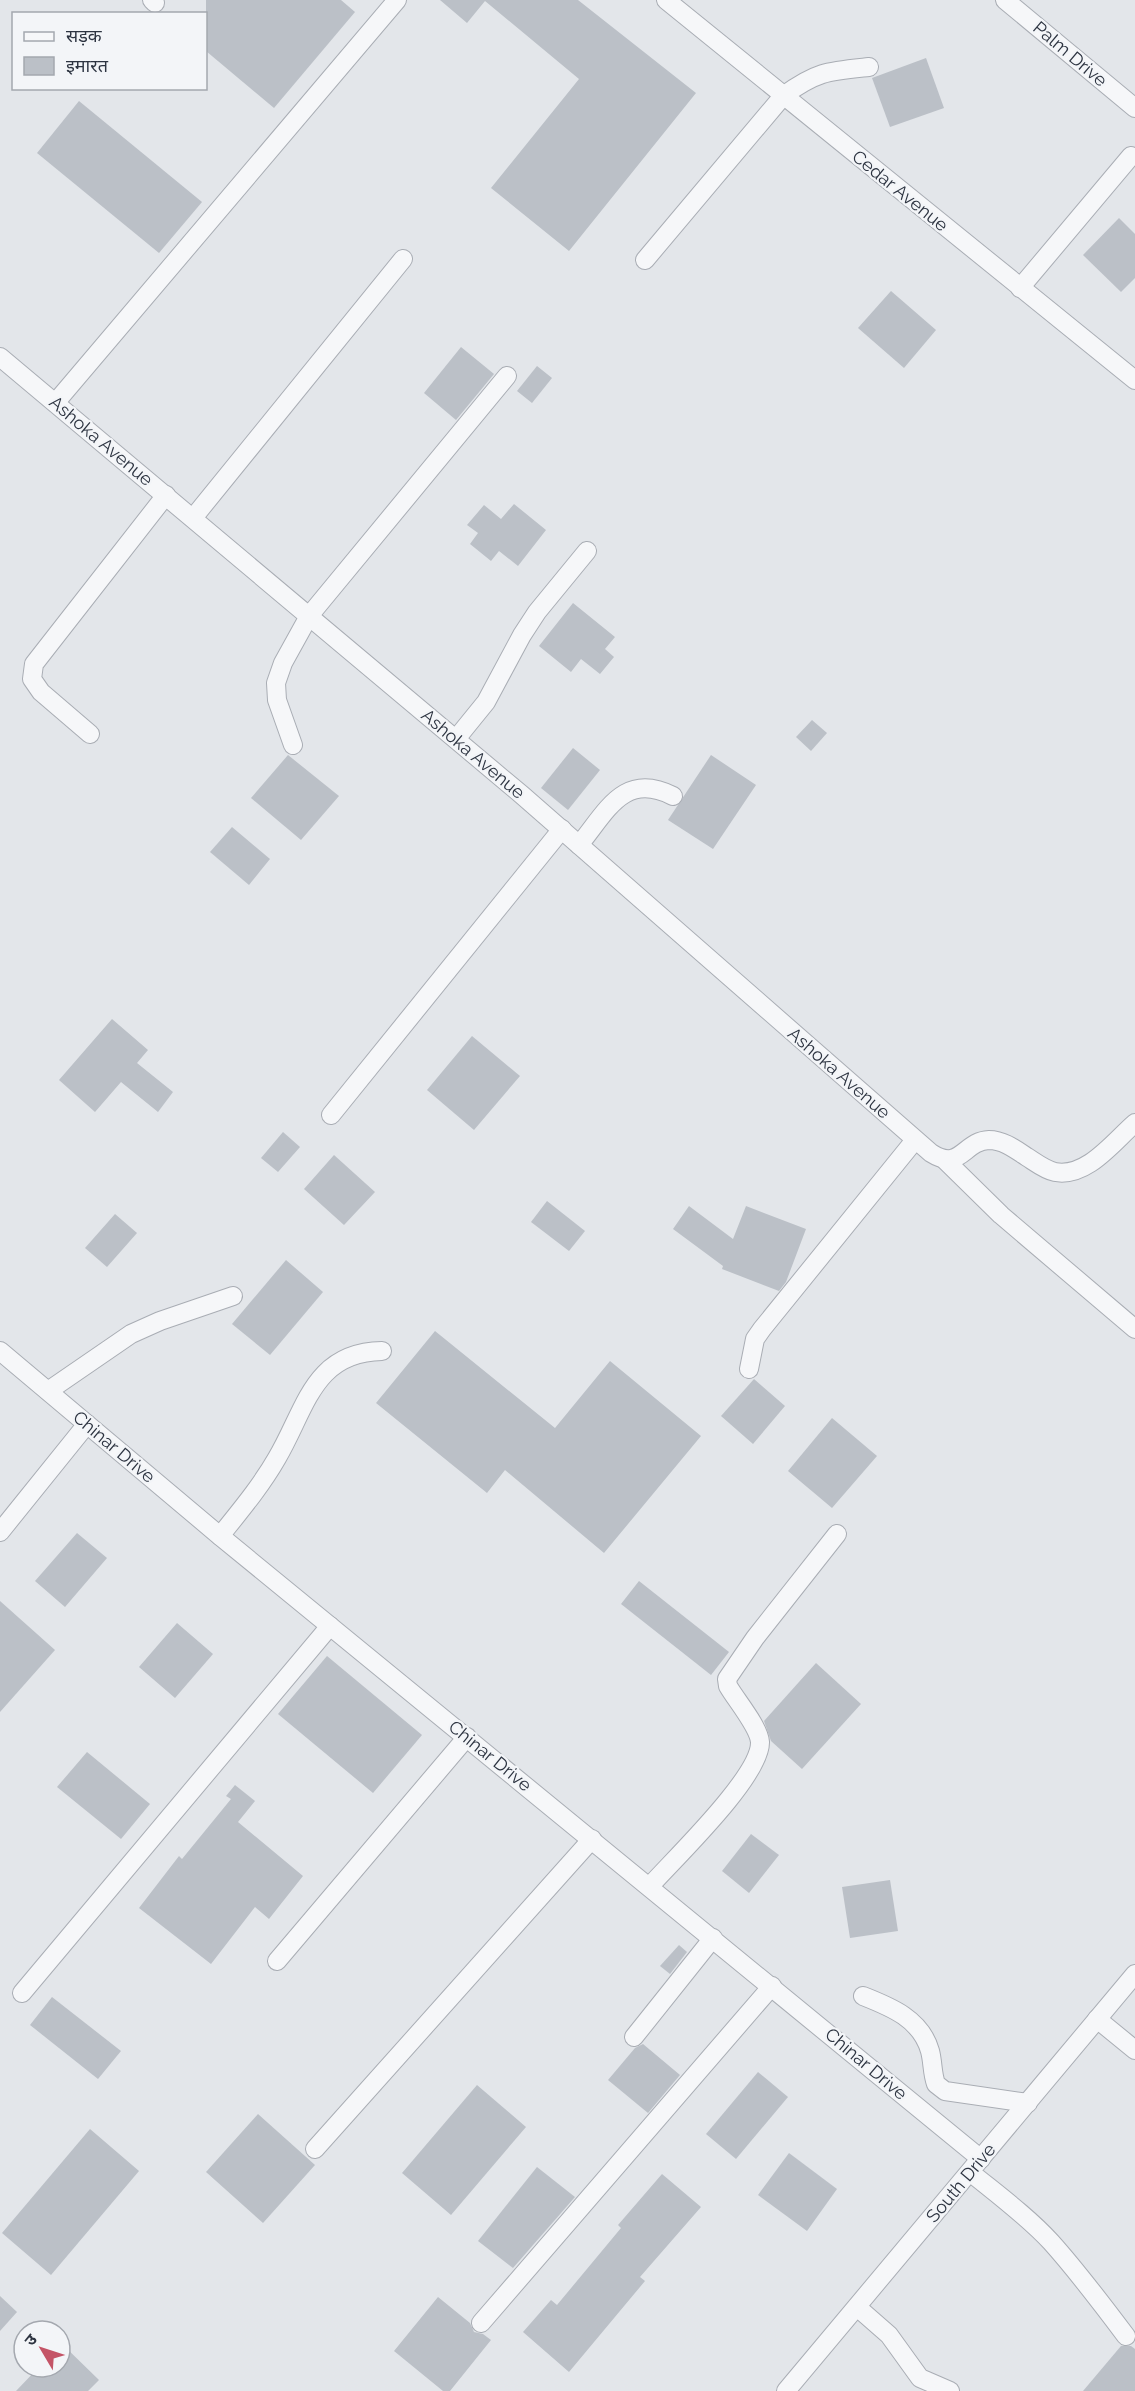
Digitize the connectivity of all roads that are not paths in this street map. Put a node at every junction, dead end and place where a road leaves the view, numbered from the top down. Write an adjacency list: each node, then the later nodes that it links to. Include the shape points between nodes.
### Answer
1 (397, 0): 14 (street)
2 (666, 0): 5 (street, Cedar Avenue)
3 (1005, 0): 6 (street, Palm Drive)
4 (869, 67): 5 (street, via 820,73)
5 (783, 96): 9 (street); 10 (street, Cedar Avenue)
6 (1135, 108)
7 (1131, 156): 10 (street)
8 (403, 260): 16 (street)
9 (645, 260)
10 (1020, 288): 13 (street, Cedar Avenue)
11 (0, 357): 14 (street, Ashoka Avenue)
12 (507, 376): 18 (street)
13 (1135, 380)
14 (56, 402): 15 (street, Ashoka Avenue)
15 (166, 495): 16 (street, Ashoka Avenue); 19 (street, via 33,664 32,679 41,692)
16 (193, 518): 18 (street, Ashoka Avenue)
17 (587, 551): 20 (street, via 537,612 486,702)
18 (309, 616): 20 (street, Ashoka Avenue); 21 (street, via 276,683 277,700)
19 (90, 734)
20 (456, 739): 23 (street, Ashoka Avenue)
21 (293, 745)
22 (673, 796): 24 (street, via 649,786 634,788 613,804)
23 (562, 829): 24 (street, Ashoka Avenue); 25 (street)
24 (579, 845): 27 (street, Ashoka Avenue)
25 (331, 1115)
26 (1135, 1123): 28 (street, via 1102,1154 1069,1172 1055,1172 991,1140 977,1143 958,1157)
27 (915, 1140): 28 (street, Ashoka Avenue); 33 (street, via 762,1329 755,1339)
28 (942, 1159): 30 (street, Ashoka Avenue, via 1001,1215)
29 (233, 1296): 34 (street, via 160,1320)
30 (1135, 1329)
31 (0, 1351): 34 (street, Chinar Drive)
32 (382, 1351): 38 (street, via 352,1354 332,1367 316,1385 265,1479)
33 (749, 1369)
34 (48, 1391): 35 (street, Chinar Drive)
35 (87, 1424): 36 (street); 38 (street, Chinar Drive)
36 (0, 1532)
37 (837, 1533): 42 (street, via 727,1678 760,1740 756,1758 720,1809)
38 (220, 1536): 39 (street, Chinar Drive)
39 (330, 1626): 40 (street, Chinar Drive); 47 (street)
40 (467, 1737): 41 (street, Chinar Drive); 44 (street)
41 (592, 1839): 42 (street, Chinar Drive); 53 (street)
42 (650, 1886): 43 (street, Chinar Drive)
43 (713, 1938): 46 (street, Chinar Drive); 50 (street)
44 (277, 1961)
45 (1135, 1974): 49 (street, South Drive)
46 (772, 1986): 54 (street, Chinar Drive); 56 (street)
47 (22, 1993)
48 (863, 1996): 52 (street, via 890,2006 916,2026 931,2052 936,2084 945,2091)
49 (1097, 2019): 51 (street); 52 (street, South Drive)
50 (634, 2037)
51 (1135, 2050)
52 (1028, 2103): 54 (street, South Drive)
53 (315, 2149)
54 (976, 2166): 55 (street, South Drive); 57 (street, Chinar Drive, via 1050,2241)
55 (857, 2307): 58 (street, South Drive); 59 (street, via 889,2335 920,2378)
56 (481, 2323)
57 (1126, 2336)
58 (786, 2391)
59 (950, 2391)

